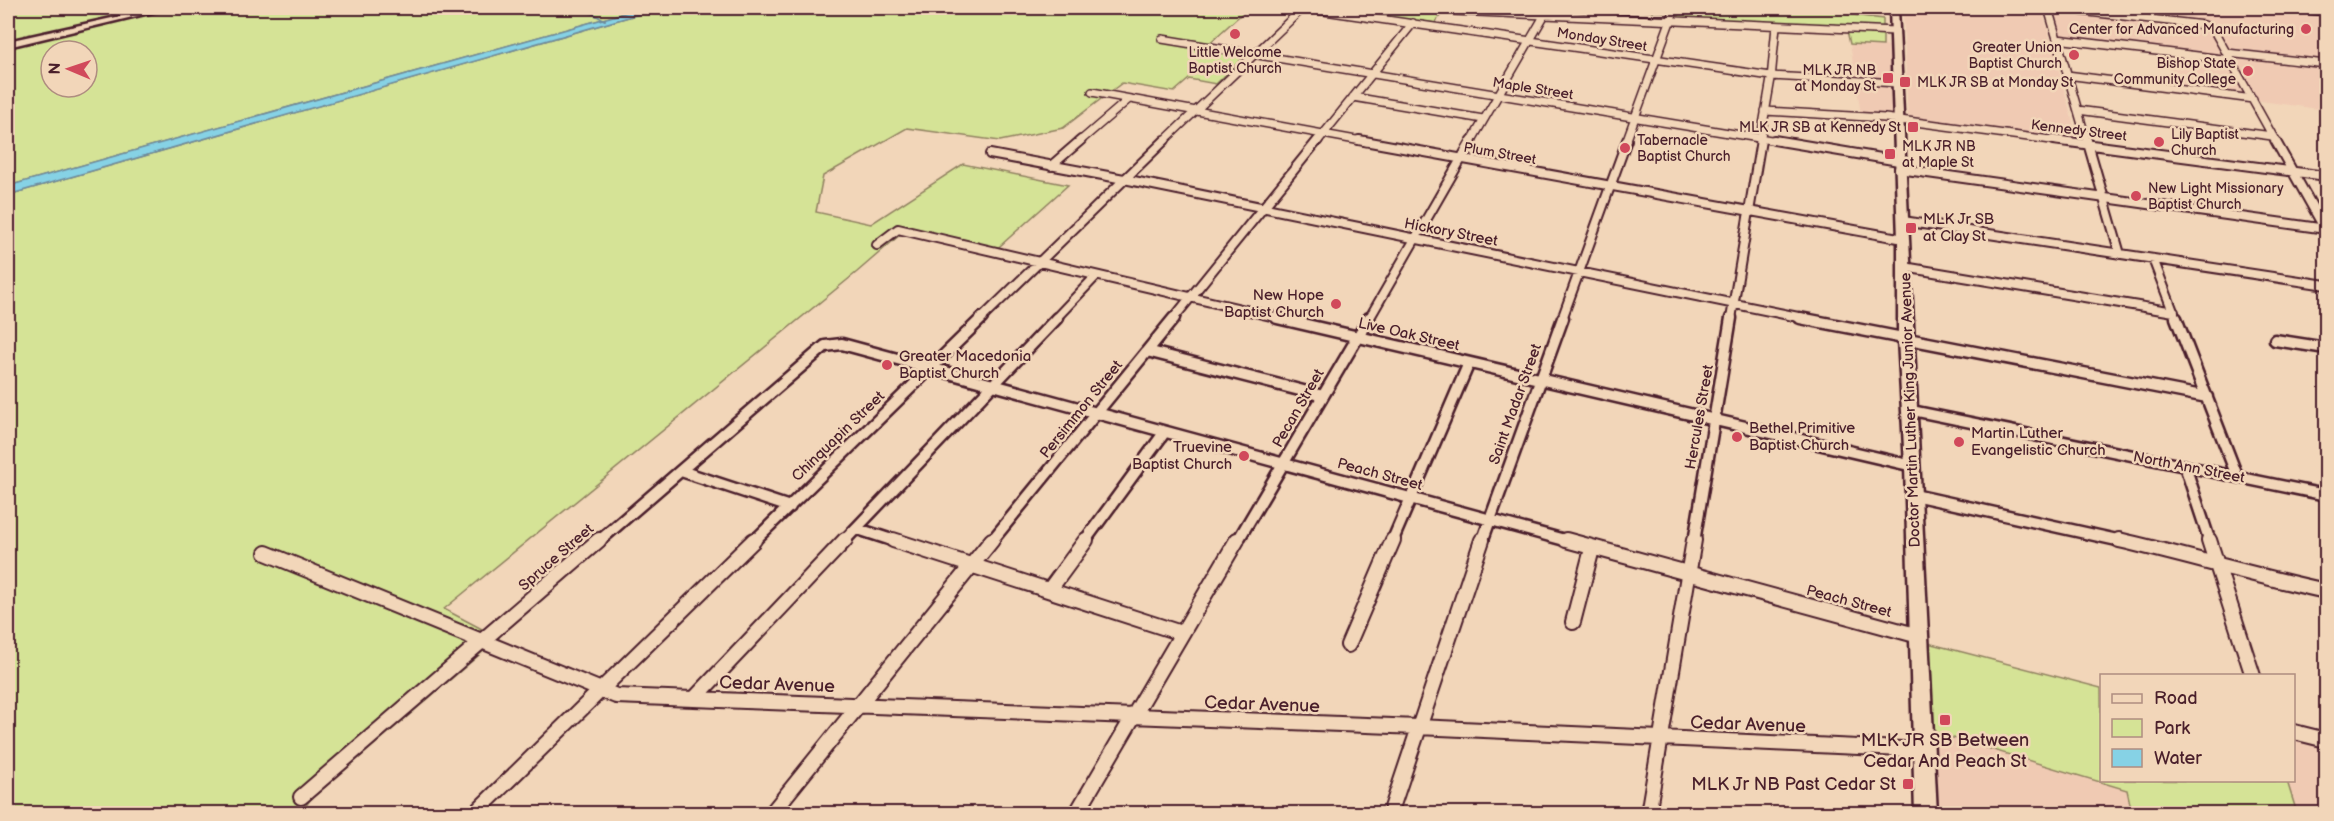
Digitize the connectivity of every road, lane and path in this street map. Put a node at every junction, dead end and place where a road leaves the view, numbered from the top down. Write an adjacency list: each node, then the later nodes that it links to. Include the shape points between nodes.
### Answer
1 (166, 8): 20 (main road)
2 (1304, 8): 13 (street, Monday Street); 21 (street, Chinquapin Street)
3 (1674, 8): 12 (street, Saint Madar Street)
4 (1894, 8): 16 (main road, Doctor Martin Luther King Junior Avenue)
5 (2048, 8): 18 (street)
6 (2053, 8): 22 (street, via 2204,25 2213,29)
7 (2294, 8): 10 (main road)
8 (2312, 8): 10 (main road)
9 (1457, 9): 11 (street); 15 (street)
10 (2326, 11)
11 (1544, 16): 12 (street); 19 (street, Pecan Street)
12 (1670, 22): 14 (street); 23 (street, Saint Madar Street)
13 (1413, 23): 15 (street, Monday Street); 25 (street, Persimmon Street)
14 (1776, 26): 16 (street); 27 (street, Hercules Street)
15 (1443, 28): 19 (street, Monday Street)
16 (1895, 31): 28 (main road, Doctor Martin Luther King Junior Avenue)
17 (1162, 39): 21 (street, Maple Street)
18 (2057, 39): 22 (street); 26 (street)
19 (1531, 40): 23 (street, Monday Street); 30 (street, Pecan Street)
20 (8, 44)
21 (1254, 55): 25 (street, Maple Street); 35 (street, Chinquapin Street)
22 (2229, 56): 24 (street); 33 (street)
23 (1656, 59): 27 (street, Monday Street); 37 (street, Saint Madar Street)
24 (2326, 64)
25 (1372, 74): 30 (street, Maple Street); 31 (street, Persimmon Street)
26 (2067, 75): 33 (street); 34 (street)
27 (1771, 76): 28 (street, Monday Street); 36 (street, Hercules Street)
28 (1898, 83): 39 (main road, Doctor Martin Luther King Junior Avenue)
29 (1092, 92): 32 (street, Plum Street)
30 (1499, 95): 37 (street, Maple Street); 38 (street, Pecan Street)
31 (1353, 97): 38 (street); 40 (street, Persimmon Street)
32 (1129, 99): 35 (street, Plum Street); 47 (street)
33 (2253, 99): 41 (street)
34 (2078, 110): 41 (street); 43 (street)
35 (1195, 111): 40 (street, Plum Street); 50 (street, Chinquapin Street)
36 (1765, 111): 39 (street, Kennedy Street); 42 (street, Hercules Street)
37 (1635, 117): 42 (street, Maple Street); 51 (street, Saint Madar Street)
38 (1483, 119): 45 (street, Pecan Street)
39 (1899, 121): 43 (street, Kennedy Street); 46 (main road, Doctor Martin Luther King Junior Avenue)
40 (1323, 134): 45 (street, Plum Street); 53 (street, Persimmon Street)
41 (2272, 136): 48 (street)
42 (1761, 138): 46 (street, Maple Street); 54 (street, Hercules Street)
43 (2088, 145): 48 (street, Kennedy Street); 52 (street)
44 (990, 154): 47 (street, Hickory Street)
45 (1462, 159): 51 (street, Plum Street); 57 (street, Pecan Street)
46 (1899, 165): 52 (street, Maple Street); 55 (main road, Doctor Martin Luther King Junior Avenue)
47 (1051, 166): 50 (street, Hickory Street)
48 (2295, 172): 49 (street, Kennedy Street); 56 (street)
49 (2326, 176)
50 (1124, 179): 53 (street, Hickory Street); 62 (street, Chinquapin Street)
51 (1609, 186): 54 (street, Plum Street); 64 (street, Saint Madar Street)
52 (2103, 198): 56 (street, Maple Street); 60 (street)
53 (1264, 207): 57 (street, Hickory Street); 67 (street, Persimmon Street)
54 (1748, 211): 58 (street, Plum Street); 68 (street, Hercules Street)
55 (1903, 221): 58 (main road, Doctor Martin Luther King Junior Avenue); 60 (street)
56 (2326, 230)
57 (1416, 239): 64 (street, Hickory Street); 70 (street, Pecan Street)
58 (1904, 239): 63 (main road, Doctor Martin Luther King Junior Avenue)
59 (877, 245): 62 (street, Live Oak Street, via 898,228)
60 (2120, 254): 61 (street)
61 (2153, 259): 66 (street); 69 (street)
62 (1039, 262): 65 (street, Live Oak Street); 77 (street, Chinquapin Street)
63 (1904, 267): 69 (street); 71 (main road, Doctor Martin Luther King Junior Avenue)
64 (1578, 271): 68 (street, Hickory Street); 78 (street, Saint Madar Street)
65 (1096, 276): 67 (street, Live Oak Street); 79 (street)
66 (2326, 285)
67 (1190, 298): 70 (street, Live Oak Street); 75 (street, Persimmon Street)
68 (1732, 303): 71 (street, Hickory Street); 84 (street, Hercules Street)
69 (2174, 312): 81 (street)
70 (1357, 338): 76 (street, Live Oak Street); 80 (street, Pecan Street)
71 (1905, 339): 81 (street, Hickory Street); 82 (main road, Doctor Martin Luther King Junior Avenue)
72 (2275, 340): 74 (street)
73 (833, 343): 77 (street, Peach Street); 89 (street, Spruce Street)
74 (2326, 348)
75 (1147, 351): 80 (street); 83 (street, Persimmon Street)
76 (1469, 363): 78 (street, Live Oak Street); 93 (street)
77 (931, 368): 79 (street, Peach Street); 94 (street, Chinquapin Street)
78 (1540, 380): 84 (street, Live Oak Street); 95 (street, Saint Madar Street)
79 (993, 385): 83 (street, Peach Street); 96 (street)
80 (1323, 396): 86 (street, Pecan Street)
81 (2207, 398): 90 (street)
82 (1909, 410): 87 (main road, Doctor Martin Luther King Junior Avenue); 88 (main road, North Ann Street)
83 (1096, 414): 85 (street, Peach Street); 99 (street, Persimmon Street)
84 (1715, 420): 87 (street, Live Oak Street); 101 (street, Hercules Street)
85 (1164, 433): 86 (street, Peach Street); 102 (street)
86 (1283, 465): 93 (street, Peach Street); 105 (street, Pecan Street)
87 (1913, 466): 91 (main road, Doctor Martin Luther King Junior Avenue)
88 (2185, 466): 90 (main road, North Ann Street); 100 (street)
89 (681, 471): 94 (street); 107 (street, Spruce Street)
90 (2236, 476): 92 (main road, North Ann Street)
91 (1914, 495): 100 (street); 106 (main road, Doctor Martin Luther King Junior Avenue)
92 (2326, 495)
93 (1410, 499): 95 (street, Peach Street); 108 (street)
94 (790, 507): 110 (street, Chinquapin Street)
95 (1489, 520): 97 (street, Peach Street); 114 (street, Saint Madar Street)
96 (858, 529): 99 (street); 111 (street)
97 (1592, 549): 101 (street, Peach Street); 104 (street)
98 (266, 553): 107 (street, Cedar Avenue)
99 (972, 564): 102 (street); 112 (street, Persimmon Street)
100 (2216, 564): 103 (street); 109 (street)
101 (1687, 575): 106 (street, Peach Street); 116 (street, Hercules Street)
102 (1050, 589): 105 (street)
103 (2326, 591)
104 (1573, 622)
105 (1180, 633): 113 (street, Pecan Street)
106 (1919, 636): 118 (main road, Doctor Martin Luther King Junior Avenue)
107 (481, 642): 110 (street, Cedar Avenue); 119 (street, Spruce Street)
108 (1348, 645)
109 (2253, 674)
110 (601, 690): 111 (street, Cedar Avenue, via 616,696); 120 (street, Chinquapin Street)
111 (695, 699): 112 (street, Cedar Avenue)
112 (856, 705): 113 (street, Cedar Avenue); 121 (street, Persimmon Street)
113 (1130, 717): 114 (street, Cedar Avenue); 122 (street, Pecan Street)
114 (1418, 727): 116 (street, Cedar Avenue); 123 (street, Saint Madar Street)
115 (2295, 732): 117 (street)
116 (1660, 738): 118 (street, Cedar Avenue); 124 (street, Hercules Street)
117 (2326, 740)
118 (1924, 750): 125 (main road, Doctor Martin Luther King Junior Avenue)
119 (300, 797)
120 (474, 813)
121 (771, 813)
122 (1076, 813)
123 (1390, 813)
124 (1648, 813)
125 (1926, 813)

